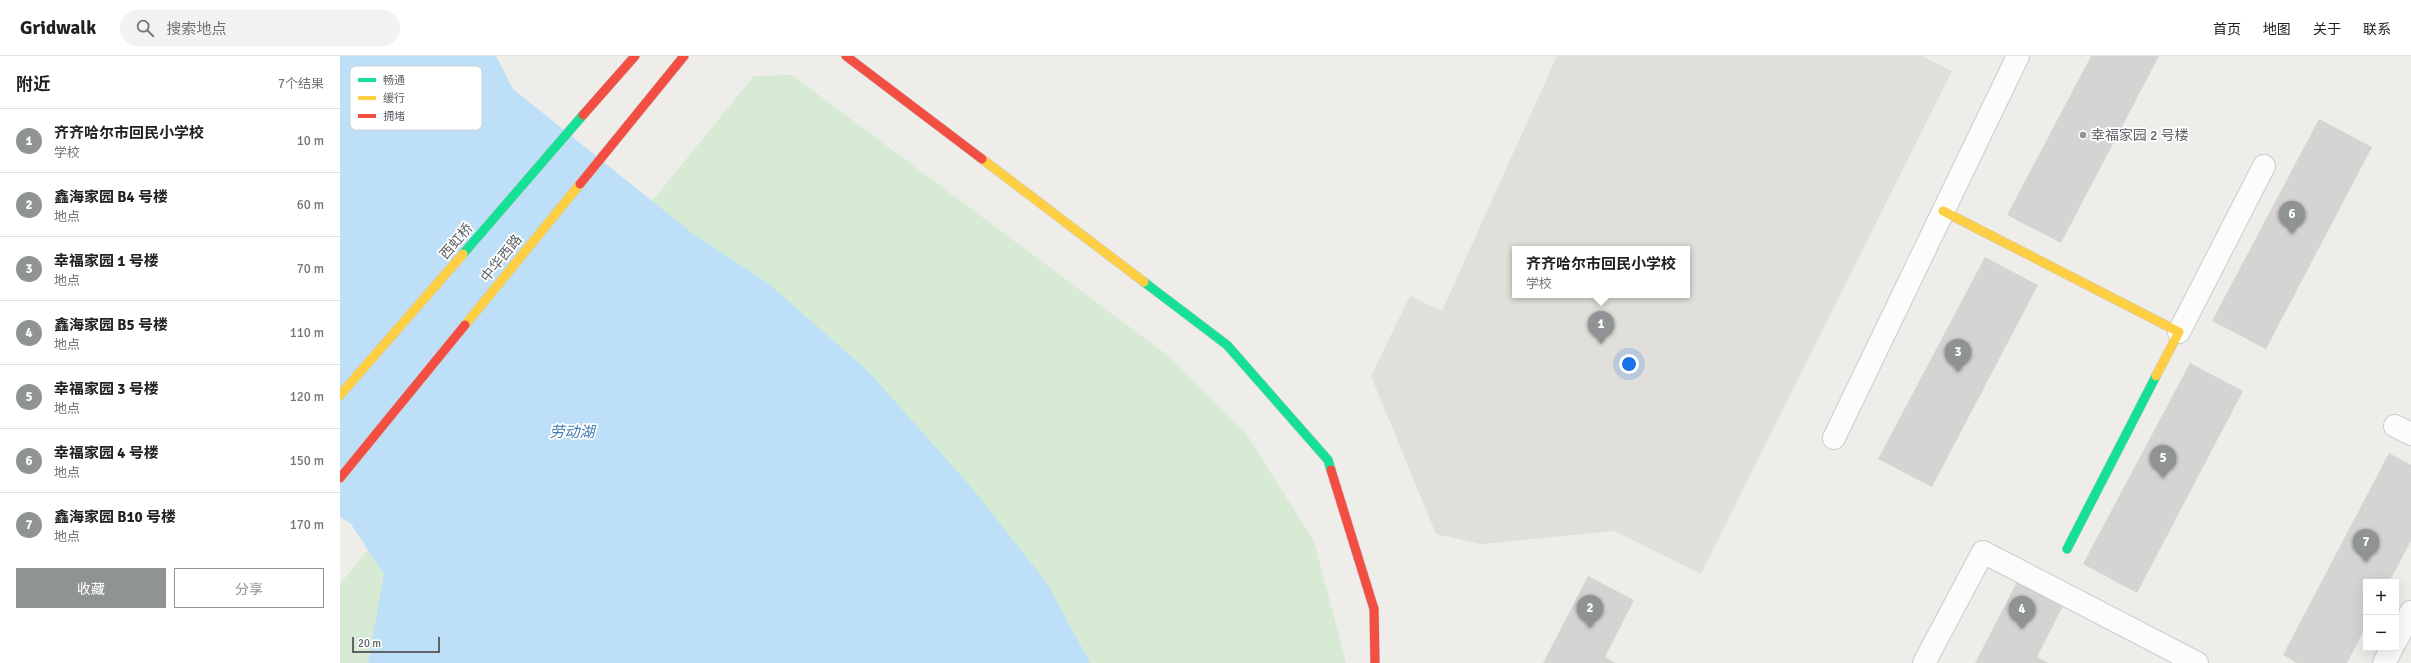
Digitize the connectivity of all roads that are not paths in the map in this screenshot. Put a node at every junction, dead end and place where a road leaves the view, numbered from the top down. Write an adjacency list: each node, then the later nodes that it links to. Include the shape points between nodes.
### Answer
1 (635, 56): 8 (street, 西虹桥)
2 (684, 56): 10 (street, 中华西路)
3 (846, 56): 15 (street, via 1227,345 1328,460 1374,609)
4 (2018, 56): 6 (street)
5 (2264, 166): 7 (street)
6 (1943, 211): 7 (street); 9 (street)
7 (2179, 332): 11 (street)
8 (340, 395)
9 (1834, 438)
10 (340, 478)
11 (2067, 549)
12 (2411, 612): 13 (street)
13 (2399, 635)
14 (2390, 651): 18 (street)
15 (1375, 663)
16 (1924, 663): 17 (street, via 1983,552)
17 (2197, 663)
18 (2384, 663)

